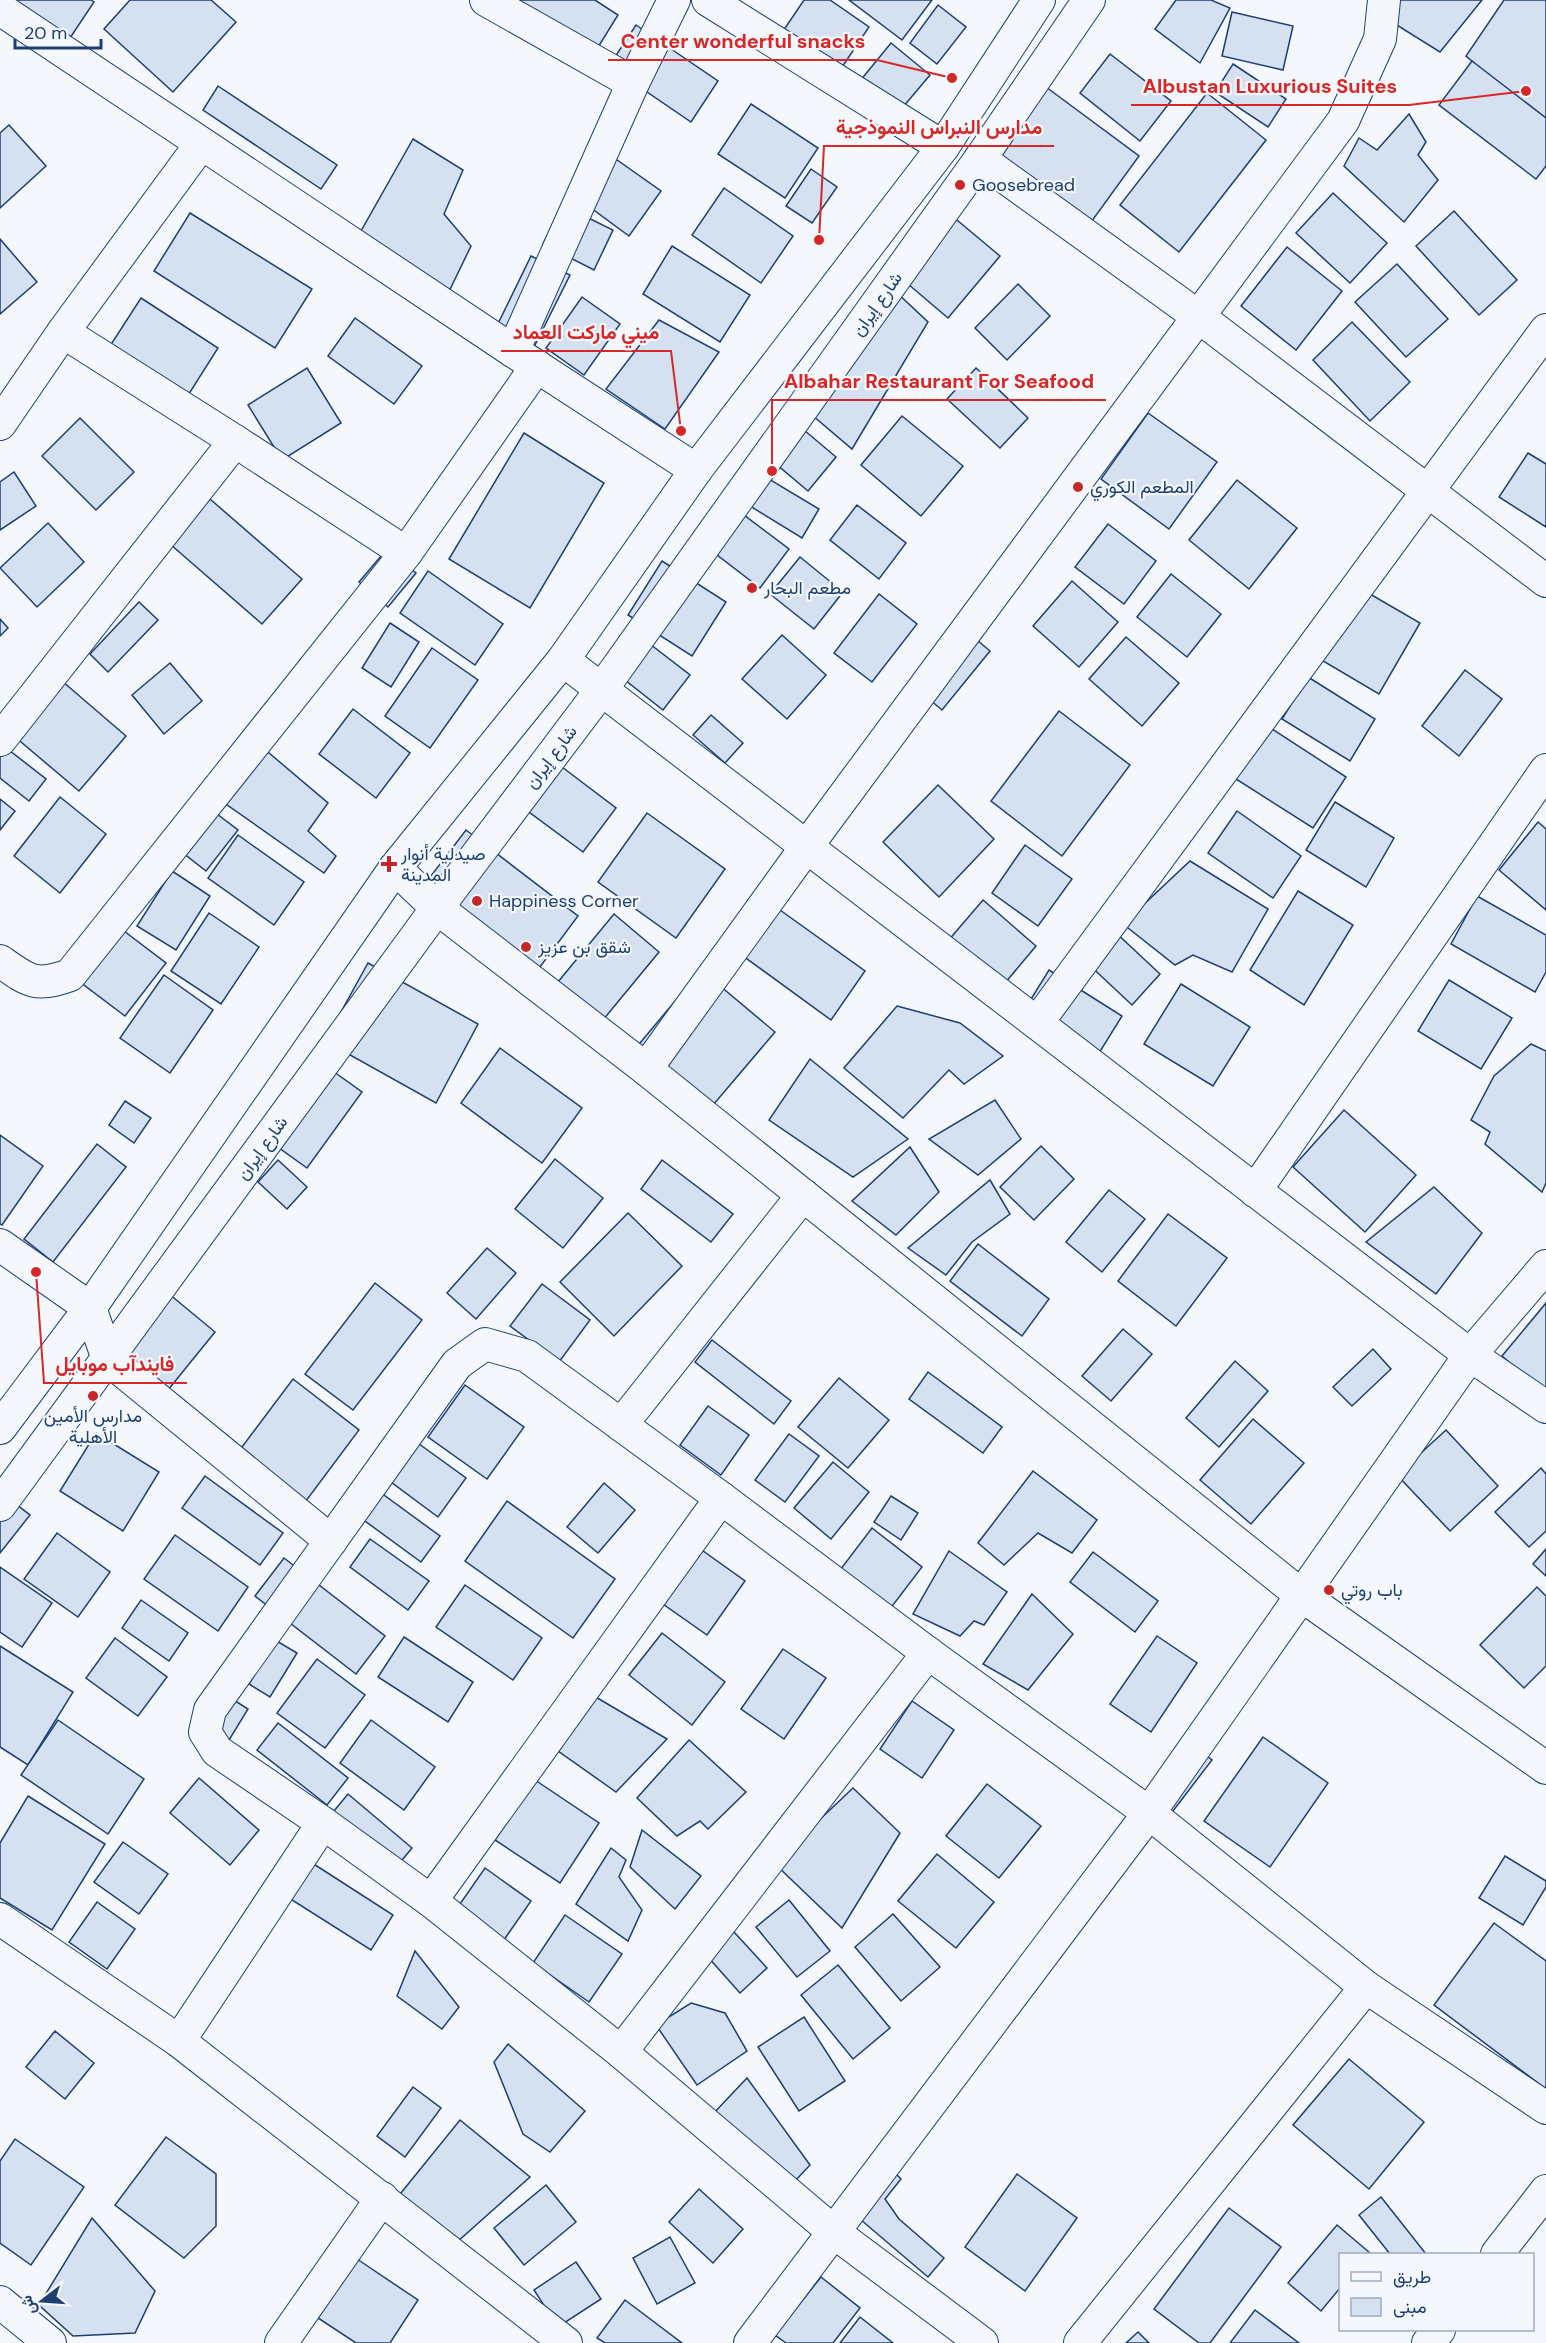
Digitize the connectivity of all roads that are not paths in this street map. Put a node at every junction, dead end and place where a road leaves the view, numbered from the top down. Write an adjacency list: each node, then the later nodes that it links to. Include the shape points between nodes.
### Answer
1 (6, 0): 8 (street)
2 (674, 0): 9 (street)
3 (708, 0): 11 (street)
4 (1039, 0): 11 (street)
5 (1089, 0): 12 (street, شارع إيران)
6 (1384, 0): 13 (street, via 1380,39 1342,121)
7 (495, 2): 9 (street)
8 (0, 9): 10 (street)
9 (633, 83): 16 (street)
10 (201, 144): 15 (street); 16 (street)
11 (943, 147): 19 (street)
12 (980, 159): 13 (street); 24 (street, شارع إيران)
13 (1199, 317): 20 (street); 27 (street)
14 (1546, 330): 20 (street)
15 (63, 332): 17 (street); 18 (street)
16 (525, 359): 19 (street); 21 (street)
17 (0, 424)
18 (235, 441): 21 (street); 25 (street)
19 (696, 470): 23 (street)
20 (1428, 490): 22 (street); 31 (street)
21 (406, 553): 30 (street, via 70,975 50,982 27,980)
22 (1546, 581)
23 (563, 660): 24 (street); 28 (street)
24 (603, 689): 27 (street); 29 (street, شارع إيران)
25 (0, 740)
26 (1546, 770): 33 (street)
27 (807, 846): 31 (street); 32 (street)
28 (395, 868): 29 (street); 37 (street)
29 (438, 908): 32 (street); 39 (street, شارع إيران)
30 (0, 961)
31 (1037, 1023): 33 (street)
32 (646, 1069): 34 (street)
33 (1256, 1191): 38 (street)
34 (803, 1195): 41 (street); 46 (street)
35 (0, 1245): 37 (street)
36 (1546, 1266): 38 (street)
37 (90, 1308): 39 (street); 42 (street)
38 (1470, 1355): 40 (street); 46 (street)
39 (108, 1359): 44 (street, شارع إيران); 45 (street)
40 (1546, 1407)
41 (621, 1425): 43 (street); 45 (street, via 527,1356 485,1344 457,1364)
42 (0, 1428)
43 (721, 1498): 47 (street); 51 (street)
44 (0, 1505)
45 (331, 1541): 50 (street, via 210,1710 205,1732 217,1751)
46 (1301, 1595): 48 (street); 49 (street)
47 (928, 1653): 49 (street); 55 (street)
48 (1546, 1768)
49 (1149, 1813): 53 (street); 59 (street)
50 (323, 1822): 51 (street); 54 (street)
51 (430, 1901): 55 (street)
52 (0, 1919): 54 (street)
53 (1366, 1987): 56 (street); 68 (street)
54 (178, 2041): 58 (street)
55 (621, 2052): 59 (street)
56 (1546, 2108)
57 (1546, 2191): 60 (street)
58 (382, 2198): 64 (street); 65 (street)
59 (835, 2233): 66 (street); 67 (street)
60 (1498, 2253)
61 (0, 2302): 63 (street)
62 (1438, 2331): 69 (street)
63 (50, 2343)
64 (281, 2343)
65 (566, 2343)
66 (750, 2343)
67 (982, 2343)
68 (1080, 2343)
69 (1428, 2343)

